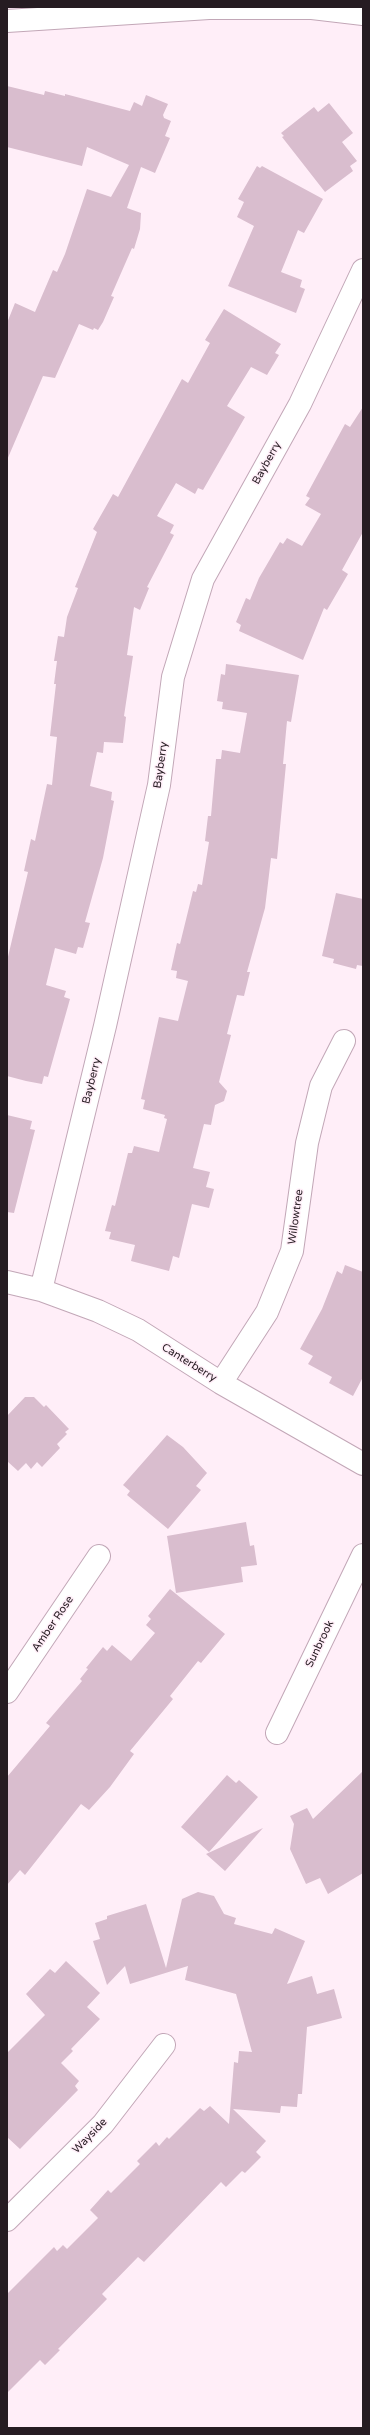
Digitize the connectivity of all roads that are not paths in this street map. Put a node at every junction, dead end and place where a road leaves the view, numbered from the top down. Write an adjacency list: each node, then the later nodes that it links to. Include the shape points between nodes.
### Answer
1 (312, 8): 2 (street); 3 (street)
2 (119, 10): 4 (street)
3 (363, 14)
4 (7, 21)
5 (363, 270): 8 (street, Bayberry, via 300,404 203,579 173,677 159,785 105,1026)
6 (344, 1041): 9 (street, Willowtree, via 321,1086 307,1143 292,1251 267,1312)
7 (7, 1282): 8 (street, Canterberry)
8 (41, 1290): 9 (street, Canterberry, via 98,1311 138,1330)
9 (221, 1382): 10 (street, Canterberry)
10 (363, 1464)
11 (363, 1555): 14 (street, Sunbrook)
12 (99, 1556): 13 (street, Amber Rose)
13 (7, 1692)
14 (277, 1733)
15 (164, 2045): 16 (street, Wayside, via 103,2124)
16 (7, 2220)

